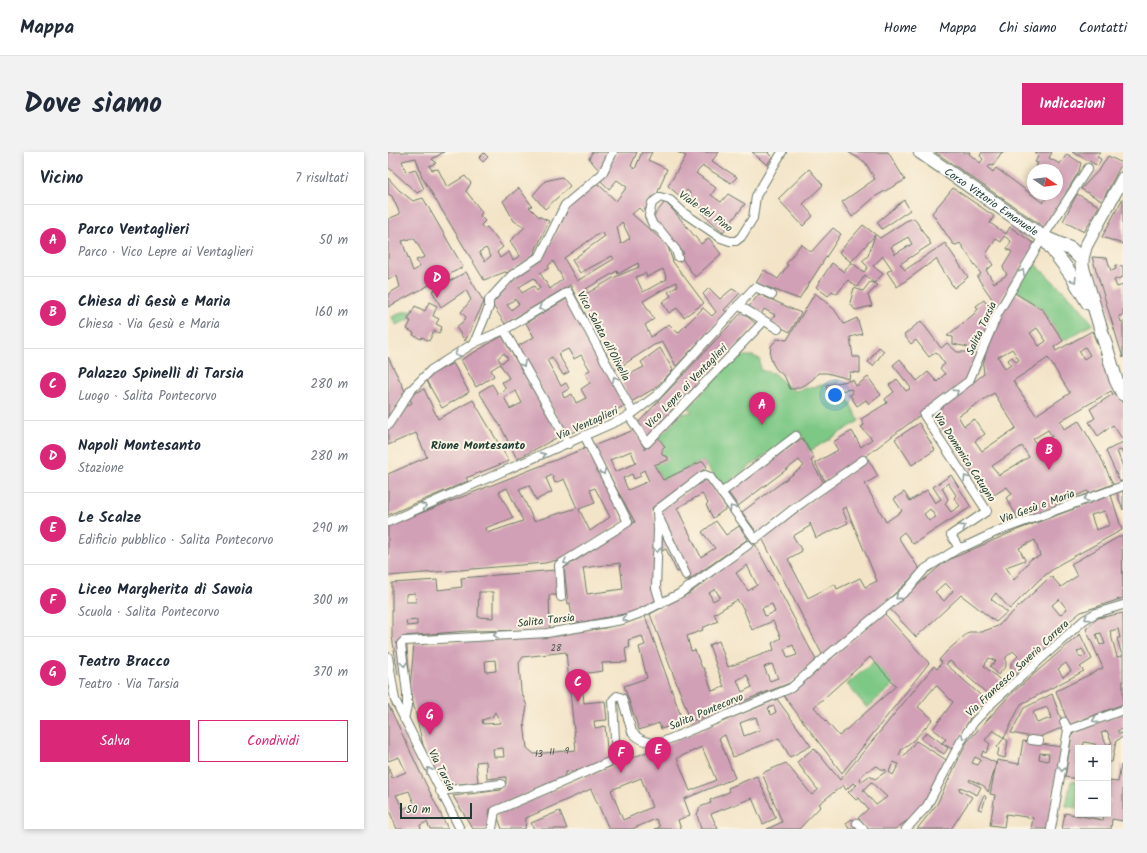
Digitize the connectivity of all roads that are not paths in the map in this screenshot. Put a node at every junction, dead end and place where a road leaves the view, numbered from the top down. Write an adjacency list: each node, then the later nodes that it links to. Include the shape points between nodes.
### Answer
1 (613, 152): 15 (street, via 602,174 565,205 540,256 512,275 489,300)
2 (782, 152): 7 (street, Viale del Pino, via 756,196 753,218 742,237 736,241 721,238 670,200 660,197 655,200 649,210 650,220 676,250)
3 (920, 152): 6 (main road, Corso Vittorio Emanuele)
4 (1088, 168): 6 (street, Salita Tarsia)
5 (1123, 178): 8 (main road, via 1086,246)
6 (1046, 242): 8 (main road, Corso Vittorio Emanuele, via 1066,258); 11 (main road, one-way to 11, via 1070,274); 18 (street, Salita Tarsia, one-way to 6, via 969,381 998,313)
7 (678, 257)
8 (1082, 260): 11 (main road)
9 (772, 295): 10 (street, Via Ventaglieri, via 755,287)
10 (738, 305): 12 (street); 17 (street, Via Ventaglieri, via 657,395)
11 (1098, 320): 16 (main road, via 1116,380)
12 (764, 321): 13 (street); 17 (street, Vico Lepre ai Ventaglieri, via 647,443)
13 (778, 329)
14 (504, 330): 15 (street); 17 (street, Vico Salata all'Olivella, one-way to 14, via 568,292); 22 (street, one-way to 22)
15 (474, 343): 19 (street, one-way to 19, via 431,370 411,390)
16 (1123, 394)
17 (631, 415): 21 (street, Via Ventaglieri)
18 (924, 415): 29 (street, Via Domenico Cotugno, one-way to 18, via 951,534 987,511)
19 (388, 425)
20 (796, 436): 25 (street)
21 (585, 437): 22 (street, Via Ventaglieri); 32 (street, one-way to 32, via 628,522 559,565)
22 (569, 444): 27 (street, Via Ventaglieri, one-way to 22)
23 (863, 460): 25 (street, one-way to 25, via 755,539)
24 (1123, 486): 29 (street, Via Gesù e Maria, one-way to 29, via 1114,492 998,531)
25 (721, 493): 26 (street, via 710,477 704,475)
26 (656, 512): 31 (street); 33 (street, one-way to 33, via 656,588)
27 (388, 522)
28 (748, 545): 31 (street, Salita Tarsia)
29 (959, 548): 30 (street, Via Gesù e Maria)
30 (925, 569): 44 (street, Salita Pontecorvo, one-way to 44, via 908,589 791,688 660,743 648,743 635,736 622,698 616,696 613,700 616,760 495,811)
31 (689, 581): 33 (street, Salita Tarsia)
32 (561, 597)
33 (660, 604): 38 (street, Salita Tarsia, one-way to 38, via 622,620 548,633 404,641 401,644 407,699)
34 (1123, 605): 45 (street, Via Francesco Saverio Correra, one-way to 45, via 1096,613 1084,620 983,712 967,732 927,806)
35 (388, 657): 36 (street, Via Tarsia)
36 (391, 701): 38 (street, Via Tarsia)
37 (1123, 710): 40 (street, one-way to 40)
38 (404, 718): 42 (street, Via Tarsia, one-way to 38)
39 (1064, 722): 40 (street)
40 (1068, 730): 46 (street, one-way to 46)
41 (500, 784): 42 (street)
42 (440, 791): 43 (street, Via Tarsia)
43 (460, 829)
44 (492, 829)
45 (906, 829)
46 (1051, 829)

